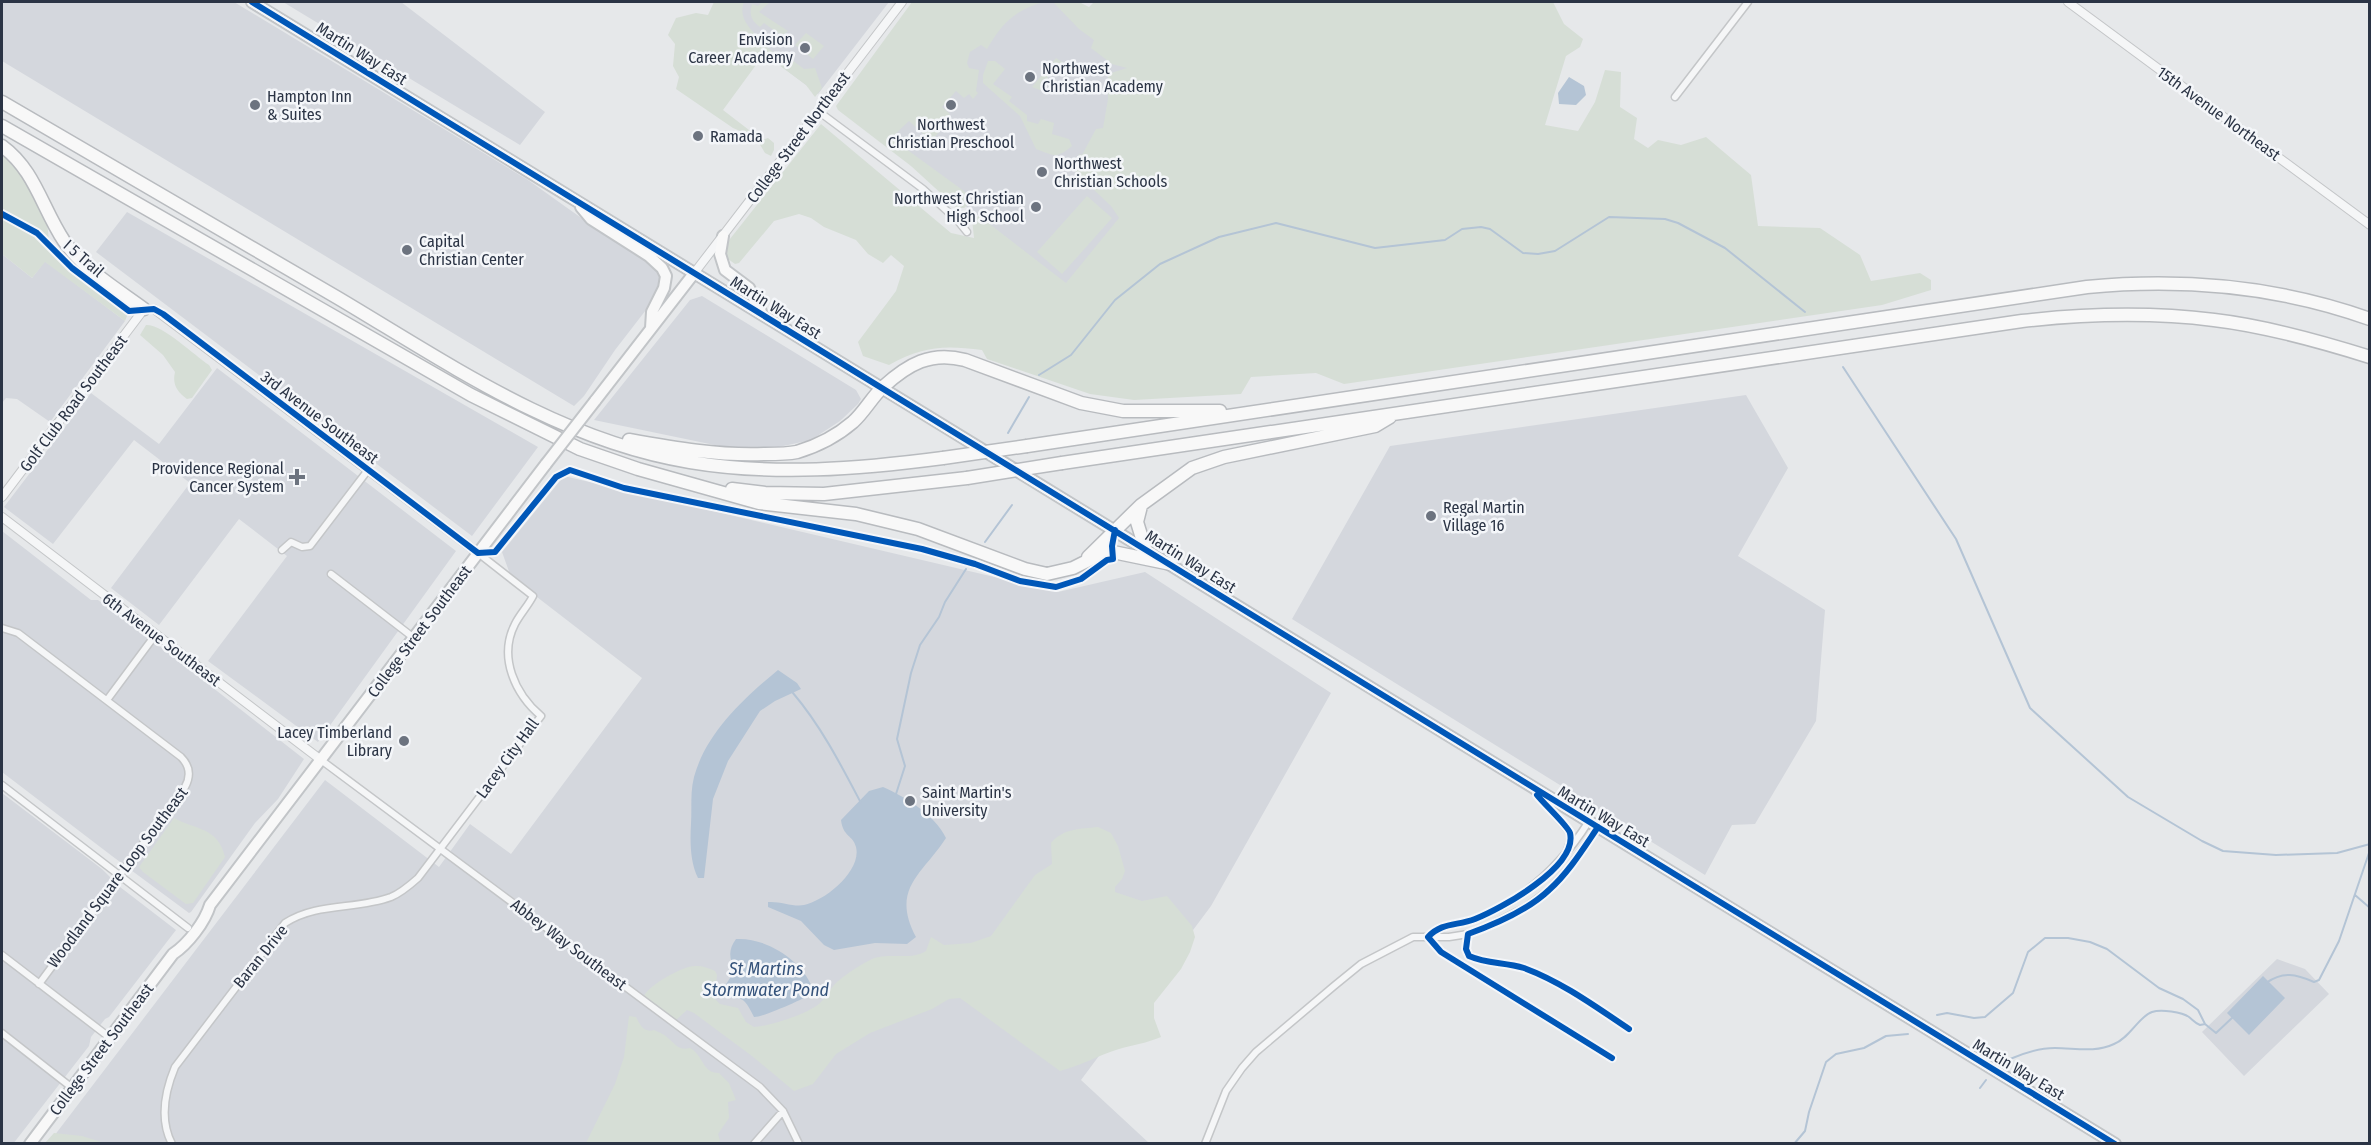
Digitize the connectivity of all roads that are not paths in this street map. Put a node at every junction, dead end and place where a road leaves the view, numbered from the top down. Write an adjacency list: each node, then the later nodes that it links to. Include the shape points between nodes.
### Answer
1 (252, 2): 12 (main road, Martin Way East)
2 (902, 2): 8 (street, College Street Northeast)
3 (1748, 2): 6 (street)
4 (2068, 2): 13 (street, 15th Avenue Northeast)
5 (2, 95): 11 (highway)
6 (1675, 97)
7 (2, 102): 11 (highway)
8 (818, 111): 14 (street, via 923,189); 15 (street, College Street Northeast)
9 (2, 126): 27 (highway, via 471,395 580,449 638,470)
10 (2, 146): 17 (highway, via 34,182 71,250)
11 (147, 186): 25 (highway, via 479,381)
12 (574, 200): 16 (main road, Martin Way East); 20 (main road, via 591,219 662,268 666,276 664,288 652,312)
13 (2370, 225)
14 (967, 232)
15 (723, 236): 16 (street, College Street Northeast); 18 (main road, via 720,254 725,270 750,288)
16 (695, 272): 18 (main road, Martin Way East); 20 (main road, College Street Southeast)
17 (144, 309): 26 (street, 3rd Avenue Southeast, via 163,314); 28 (street, Golf Club Road Southeast)
18 (761, 312): 22 (main road, Martin Way East)
19 (2370, 319): 23 (highway, via 2303,299 2249,289 2114,284)
20 (651, 328): 34 (main road, College Street Southeast, bridge)
21 (2370, 357): 24 (highway, via 2214,320 2078,316 2022,321)
22 (882, 388): 23 (highway, via 924,359 945,356 1081,403 1123,411); 25 (highway, via 847,426 794,453 736,455); 31 (main road, Martin Way East)
23 (1260, 411): 25 (highway, bridge, via 943,458 821,470 772,471 688,462)
24 (1396, 414): 27 (highway, bridge, via 967,478 824,494); 29 (highway, via 1376,426 1224,456 1192,468)
25 (585, 433)
26 (368, 470): 33 (street, via 310,546 302,548 291,542); 34 (street, 3rd Avenue Southeast)
27 (695, 484): 35 (highway, via 759,503 856,514 918,529 1047,574)
28 (2, 497)
29 (1141, 505): 31 (highway); 32 (highway, via 1137,522)
30 (2, 518): 39 (street, 6th Avenue Southeast)
31 (1115, 530): 32 (main road, Martin Way East); 35 (highway)
32 (1145, 548): 36 (main road, Martin Way East)
33 (282, 550)
34 (478, 553): 40 (main road, College Street Southeast); 46 (street, Lacey City Hall, via 532,596 511,632 509,662 523,699 541,716)
35 (1081, 564): 36 (highway, via 1113,552)
36 (1171, 564): 44 (main road, Martin Way East)
37 (331, 574): 40 (street)
38 (2, 628): 41 (street, Woodland Square Loop Southeast, via 18,633)
39 (156, 634): 41 (street); 42 (street, 6th Avenue Southeast)
40 (414, 638): 42 (main road, College Street Southeast)
41 (107, 700): 48 (street, Woodland Square Loop Southeast, via 186,761 189,773 185,787)
42 (321, 760): 46 (street, Abbey Way Southeast); 49 (main road, College Street Southeast)
43 (2, 785): 48 (street)
44 (1532, 788): 45 (main road, Martin Way East); 47 (street, via 1568,828 1571,840)
45 (1593, 824): 47 (street); 51 (street, via 1574,862 1556,883 1526,907 1468,934); 64 (main road, Martin Way East)
46 (439, 850): 58 (street, Abbey Way Southeast, via 760,1087); 60 (street, Baran Drive, via 418,878 397,894 320,909 285,923 174,1067 165,1094 167,1131)
47 (1563, 858): 51 (street, via 1513,900 1474,919 1437,927)
48 (119, 874): 50 (street); 54 (street, Woodland Square Loop Southeast)
49 (210, 905): 50 (main road, College Street Southeast); 52 (main road, College Street Southeast, via 187,941)
50 (188, 928): 52 (main road, College Street Southeast)
51 (1428, 936): 63 (street, via 1413,937 1361,964 1256,1052 1226,1091)
52 (173, 954): 56 (main road, College Street Southeast)
53 (2, 956): 54 (street, Woodland Square Loop Southeast)
54 (39, 984): 56 (street, Woodland Square Loop Southeast)
55 (2, 1033): 57 (street)
56 (109, 1037): 57 (main road, College Street Southeast)
57 (71, 1086): 59 (main road, College Street Southeast)
58 (783, 1111): 61 (street); 62 (street, Abbey Way Southeast)
59 (30, 1143)
60 (172, 1143)
61 (754, 1143)
62 (799, 1143)
63 (1205, 1143)
64 (2115, 1143)

